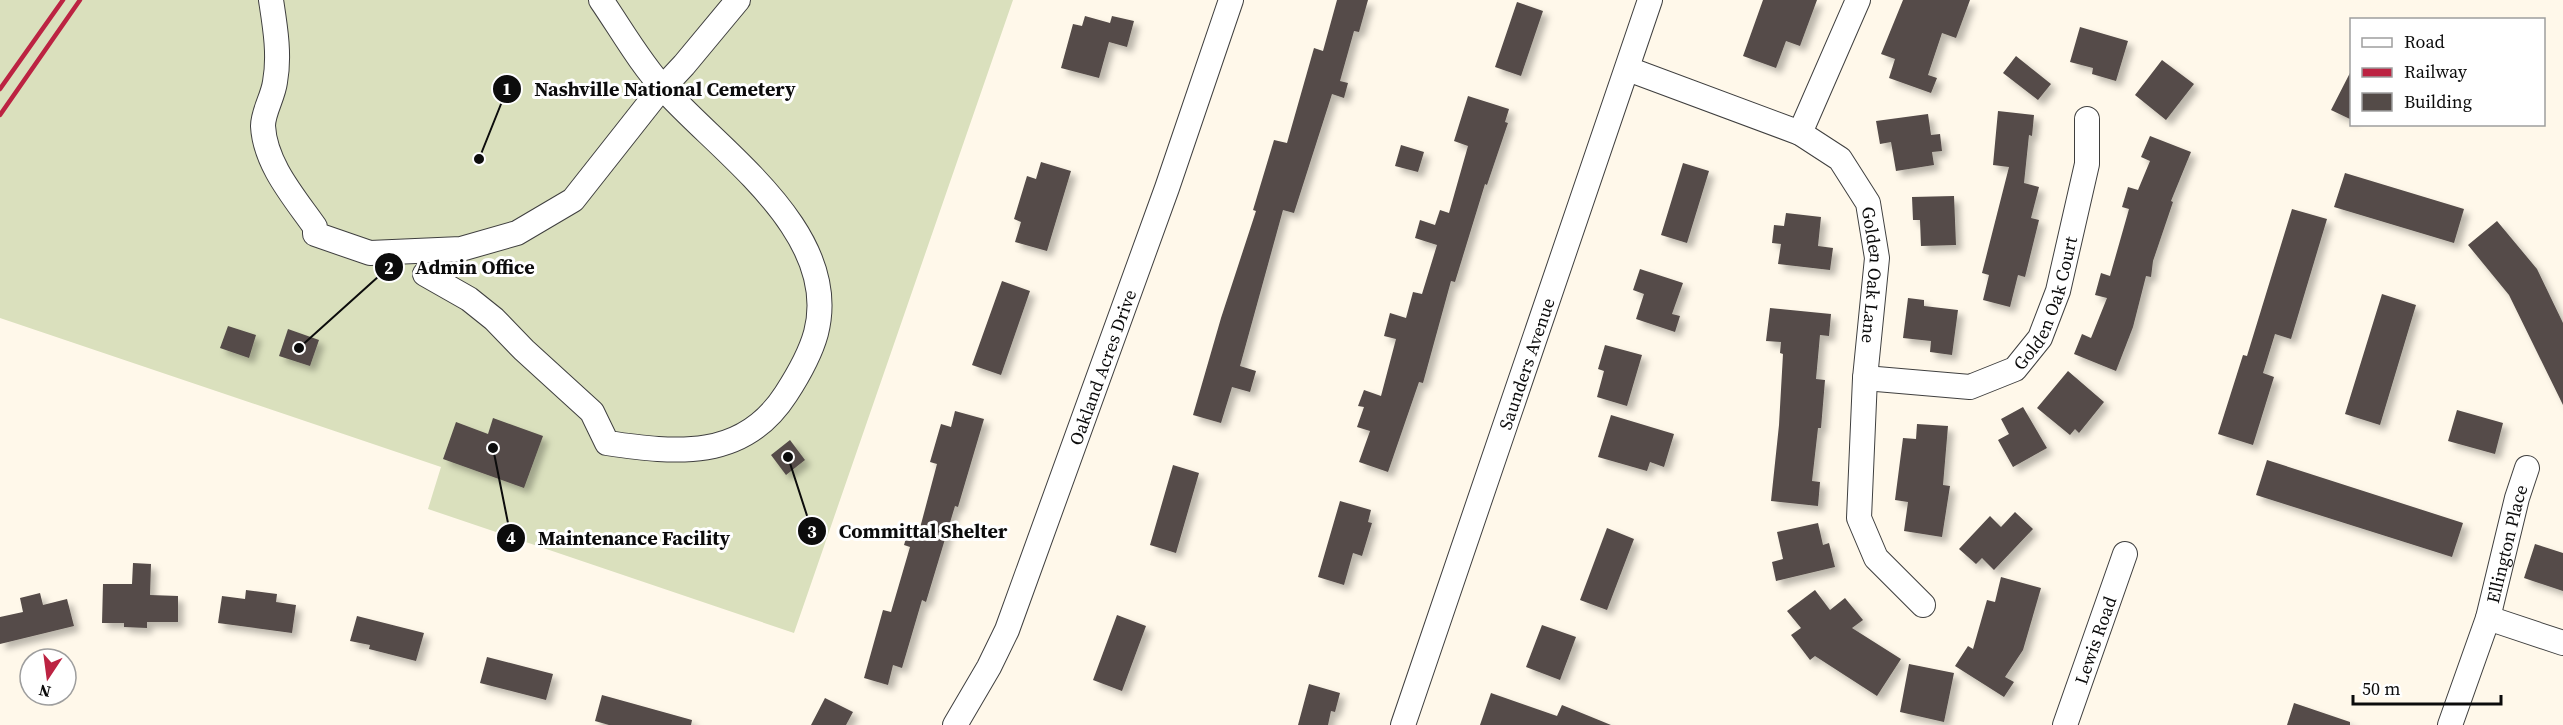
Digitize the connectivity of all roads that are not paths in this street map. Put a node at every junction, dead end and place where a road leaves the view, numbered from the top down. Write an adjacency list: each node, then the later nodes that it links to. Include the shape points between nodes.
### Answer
1 (271, 0): 8 (street, via 276,33 275,82 263,124 266,141 281,178 315,227 315,234 370,254 461,249 517,233 556,212 573,200)
2 (601, 0): 8 (street)
3 (738, 0): 8 (street)
4 (1231, 0): 18 (street, Oakland Acres Drive, via 1007,630)
5 (1650, 0): 7 (street, Saunders Avenue)
6 (1858, 0): 10 (street)
7 (1628, 69): 10 (street, Golden Oak Lane); 19 (street, Saunders Avenue)
8 (662, 88): 11 (street, via 772,198 801,238 815,276 819,303 816,331 805,364 778,407 741,438 714,448 651,449 607,443 592,412 494,319 469,299)
9 (2087, 119): 12 (street, Golden Oak Court, via 2087,164 2058,291 2040,338 2015,369 1970,387)
10 (1800, 134): 12 (street, Golden Oak Lane, via 1840,159 1868,203 1876,258)
11 (425, 274)
12 (1865, 378): 15 (street, Golden Oak Lane, via 1859,518 1876,558)
13 (2527, 468): 16 (street, Ellington Place)
14 (2125, 554): 20 (street, Lewis Road)
15 (1923, 605)
16 (2488, 618): 17 (street); 21 (street, Ellington Place)
17 (2563, 643)
18 (955, 725)
19 (1403, 725)
20 (2065, 725)
21 (2450, 725)

